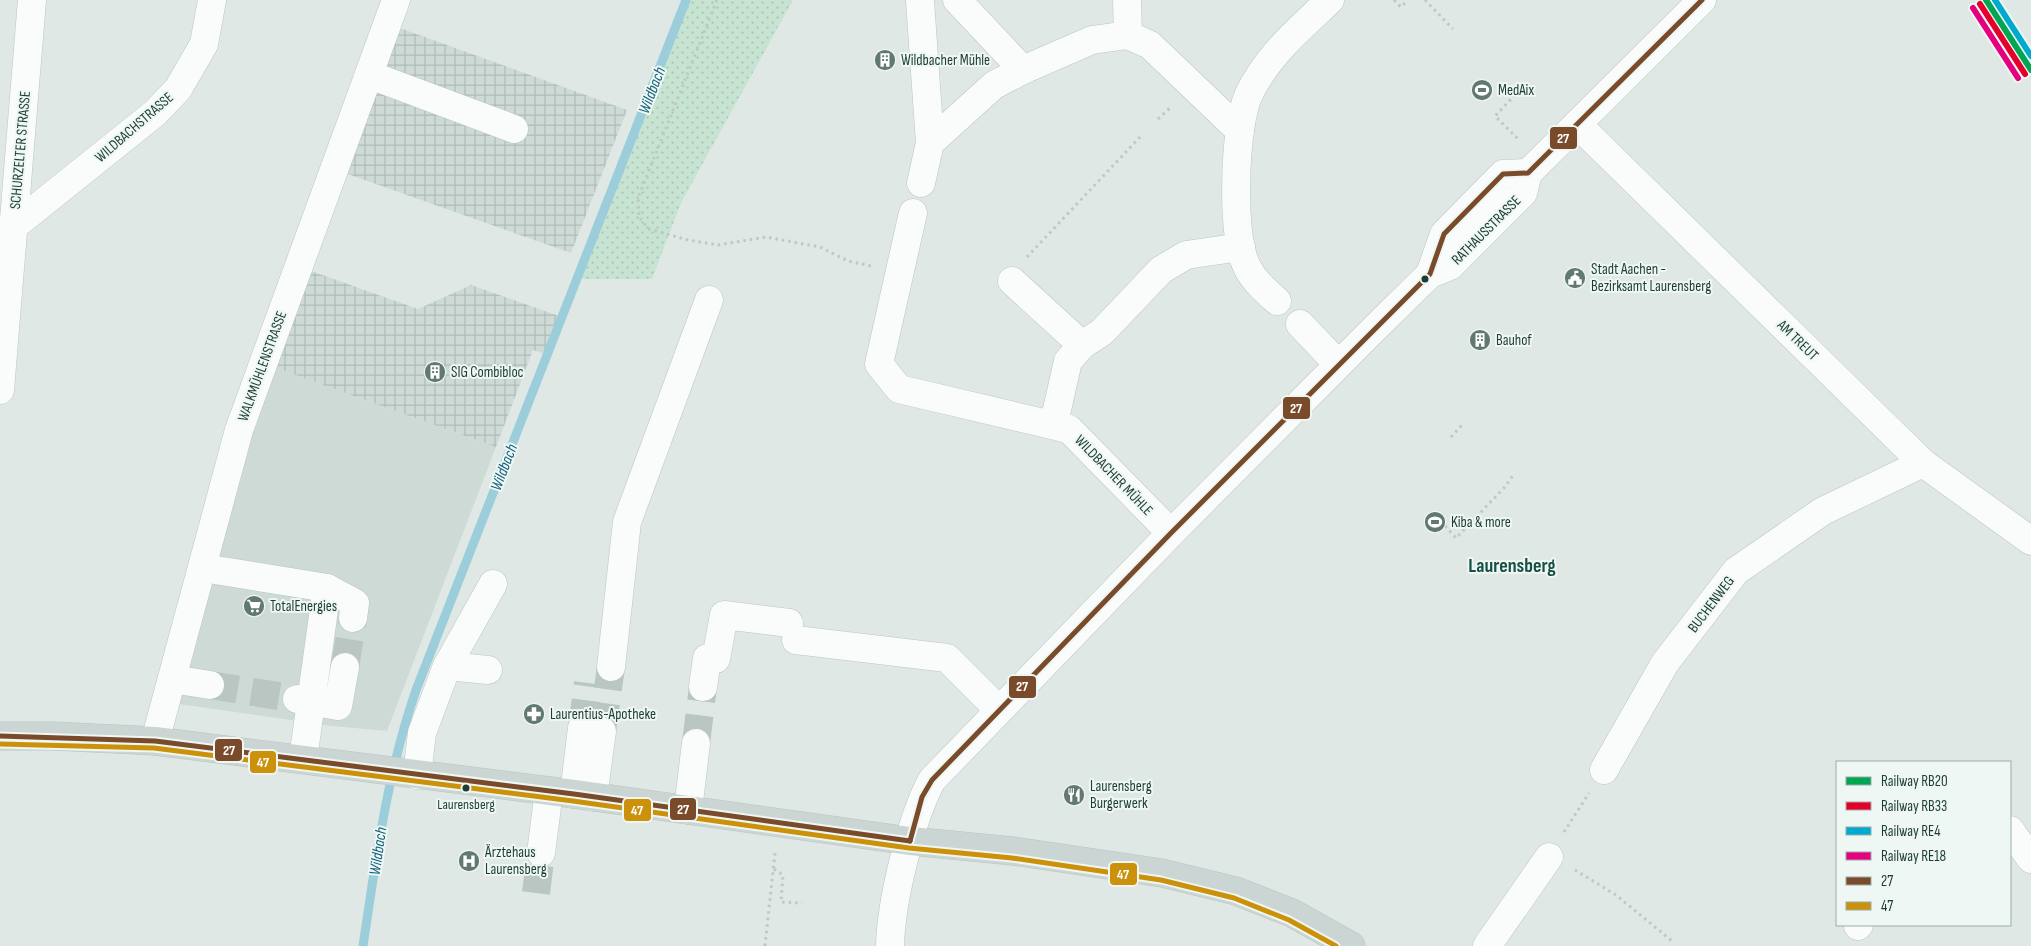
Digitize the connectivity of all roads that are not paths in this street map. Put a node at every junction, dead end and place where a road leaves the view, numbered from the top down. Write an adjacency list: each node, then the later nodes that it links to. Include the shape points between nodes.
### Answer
1 (32, 0): 18 (street, SCHURZELTER STRASSE)
2 (212, 0): 18 (street, WILDBACHSTRASSE, via 204,44 178,89 155,113)
3 (396, 0): 11 (street, WALKMÜHLENSTRASSE)
4 (957, 0): 10 (street)
5 (1127, 0): 9 (street)
6 (1330, 0): 14 (street, via 1274,55 1257,78 1244,107)
7 (1702, 0): 12 (street)
8 (920, 1): 15 (street)
9 (1128, 35): 10 (street, via 1092,40); 14 (street, via 1150,45)
10 (1023, 70): 15 (street, via 994,85)
11 (370, 74): 13 (street); 31 (street, WALKMÜHLENSTRASSE, via 239,430)
12 (1577, 124): 25 (street, RATHAUSSTRASSE, via 1534,167 1503,174 1473,203 1444,234 1430,274); 28 (street, AM TREUT)
13 (514, 129)
14 (1240, 131): 19 (street, via 1237,166)
15 (930, 143): 16 (street)
16 (920, 183)
17 (913, 213): 27 (street, WILDBACHER MÜHLE, via 879,364 899,390)
18 (14, 226): 26 (street, SCHURZELTER STRASSE)
19 (1241, 247): 22 (street, via 1247,267 1258,284); 24 (street, via 1186,255 1160,270 1102,332)
20 (1018, 270): 24 (street)
21 (709, 300): 37 (street, via 627,522)
22 (1277, 301)
23 (1300, 324): 25 (street)
24 (1082, 345): 27 (street, via 1068,361)
25 (1338, 364): 29 (street, RATHAUSSTRASSE)
26 (0, 390)
27 (1054, 424): 29 (street, WILDBACHER MÜHLE, via 1069,429)
28 (1923, 463): 30 (street, AM TREUT); 49 (street, BUCHENWEG, via 1823,511 1736,571 1665,663)
29 (1171, 533): 43 (street, RATHAUSSTRASSE)
30 (2031, 541)
31 (203, 568): 33 (street); 39 (street, WALKMÜHLENSTRASSE)
32 (493, 584): 35 (street)
33 (327, 588): 34 (street, via 355,603); 42 (street)
34 (352, 618)
35 (447, 666): 38 (street); 50 (street)
36 (345, 667): 42 (street, via 338,706)
37 (611, 668)
38 (488, 670)
39 (172, 679): 40 (street); 46 (street, WALKMÜHLENSTRASSE)
40 (210, 685)
41 (703, 687): 43 (street, via 707,658 716,660 724,615 792,632 947,658)
42 (304, 701): 48 (street)
43 (1000, 710): 54 (street, RATHAUSSTRASSE, via 932,780 922,797)
44 (592, 730): 51 (street)
45 (0, 736): 46 (main road)
46 (155, 741): 48 (main road)
47 (696, 743): 52 (street)
48 (303, 759): 50 (main road)
49 (1604, 770)
50 (407, 773): 51 (main road)
51 (572, 794): 52 (main road); 55 (street)
52 (688, 810): 54 (main road)
53 (2011, 831): 57 (street)
54 (910, 841): 58 (street, RATHAUSSTRASSE, via 891,920); 59 (main road, via 1013,851 1162,873 1236,891 1292,913)
55 (541, 853)
56 (1549, 857): 60 (street)
57 (2031, 859)
58 (890, 946)
59 (1351, 946)
60 (1486, 946)

